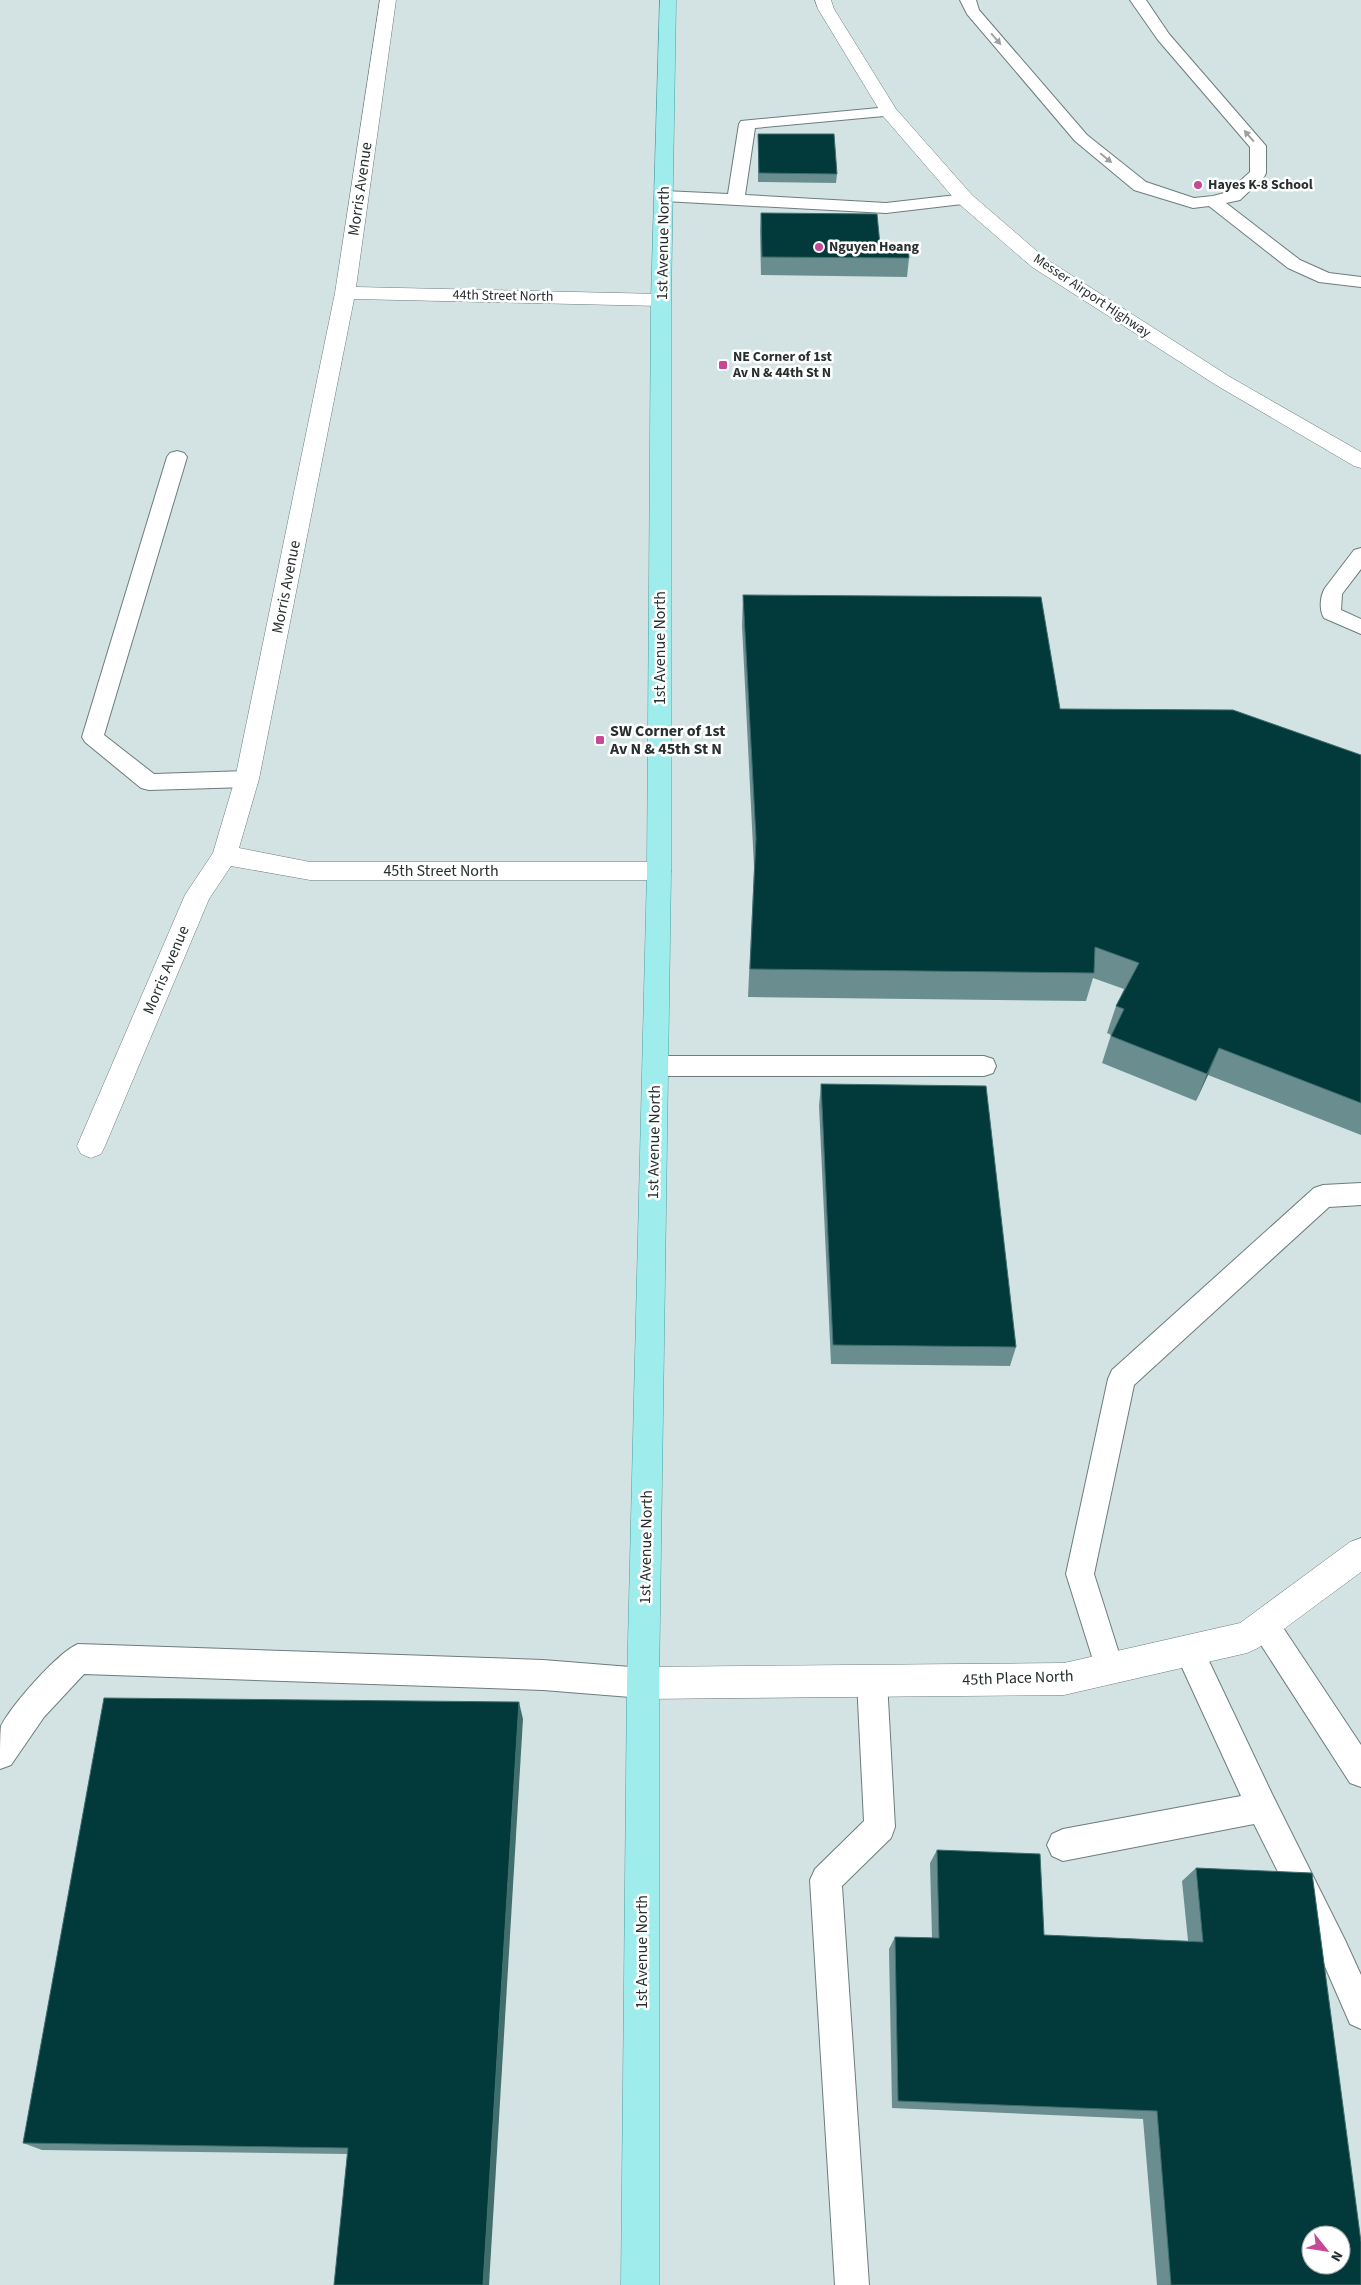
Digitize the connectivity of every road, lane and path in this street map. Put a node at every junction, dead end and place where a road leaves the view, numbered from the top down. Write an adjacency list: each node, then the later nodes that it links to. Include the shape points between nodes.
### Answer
1 (388, 0): 12 (street, Morris Avenue)
2 (668, 0): 7 (main road, 1st Avenue North)
3 (823, 0): 6 (street, Messer Airport Highway)
4 (968, 0): 10 (lane, one-way to 10, via 972,11 1088,144 1140,186 1194,203)
5 (1138, 0): 10 (lane, one-way to 5, via 1234,196 1258,173 1258,146 1163,37)
6 (889, 112): 8 (street, Messer Airport Highway); 9 (lane, via 747,124)
7 (664, 196): 9 (lane); 13 (main road, 1st Avenue North)
8 (965, 199): 9 (lane, via 886,208); 15 (street, Messer Airport Highway, via 1039,263 1223,381)
9 (736, 200)
10 (1213, 201): 11 (lane, via 1294,264 1325,278)
11 (1361, 282)
12 (345, 292): 13 (street, 44th Street North); 18 (street, Morris Avenue)
13 (661, 300): 20 (main road, 1st Avenue North)
14 (177, 457): 18 (lane, via 93,737 149,782)
15 (1361, 461)
16 (1361, 555): 17 (lane, via 1332,594 1331,612)
17 (1361, 627)
18 (247, 779): 19 (street, Morris Avenue)
19 (225, 855): 20 (street, 45th Street North, via 310,871); 23 (street, Morris Avenue, via 198,895)
20 (659, 871): 21 (main road, 1st Avenue North)
21 (655, 1066): 22 (lane); 30 (main road, 1st Avenue North)
22 (984, 1066)
23 (90, 1146)
24 (1361, 1194): 28 (lane, via 1323,1196 1122,1379 1080,1574)
25 (1361, 1553): 26 (street, 45th Place North)
26 (1264, 1624): 27 (street, 45th Place North, via 1247,1637); 32 (lane)
27 (1189, 1650): 28 (street, 45th Place North); 33 (lane)
28 (1109, 1669): 29 (street, 45th Place North, via 1064,1679)
29 (872, 1681): 30 (street, 45th Place North); 37 (lane, via 880,1827 826,1880)
30 (644, 1683): 31 (lane, via 542,1675 78,1659 33,1706); 36 (main road, 1st Avenue North)
31 (0, 1754)
32 (1361, 1772)
33 (1262, 1807): 34 (lane); 35 (lane, via 1334,1950)
34 (1063, 1845)
35 (1361, 2013)
36 (640, 2285)
37 (852, 2285)

